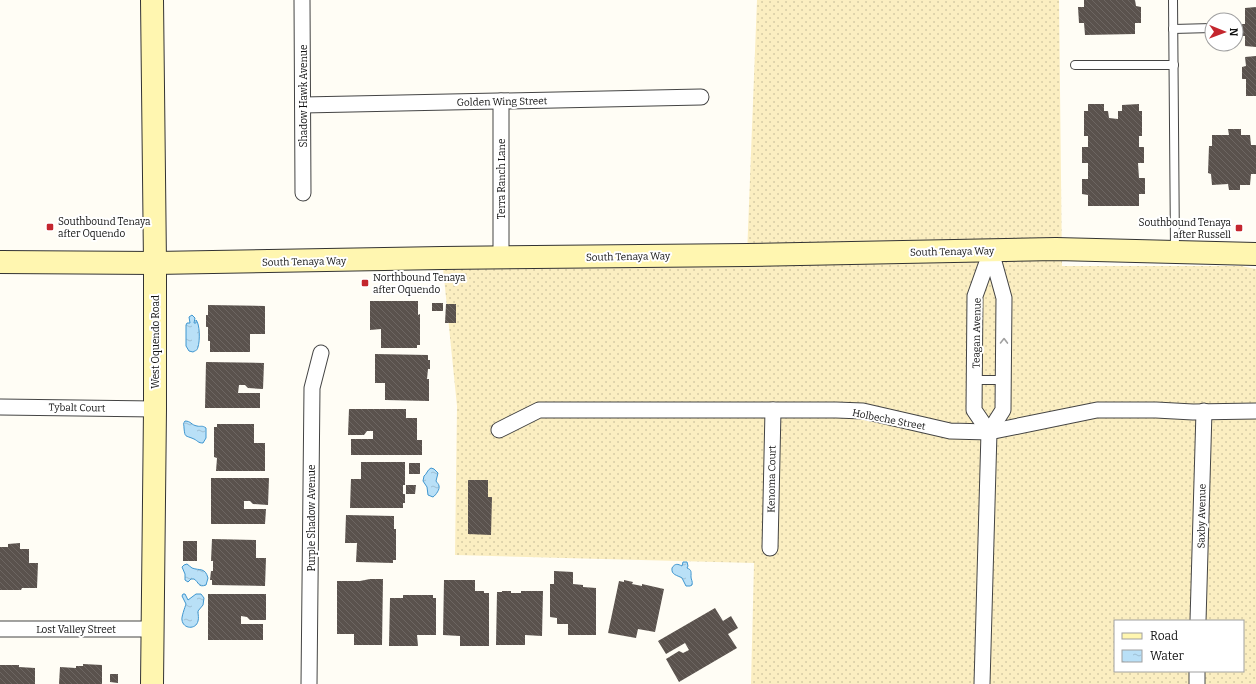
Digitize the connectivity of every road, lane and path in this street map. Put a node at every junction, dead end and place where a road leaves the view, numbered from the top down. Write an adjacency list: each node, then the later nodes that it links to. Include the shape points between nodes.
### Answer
1 (152, 0): 17 (street, West Oquendo Road)
2 (302, 0): 10 (street, Shadow Hawk Avenue)
3 (1173, 0): 5 (lane)
4 (1204, 28): 5 (lane)
5 (1173, 29): 7 (lane)
6 (1075, 65): 7 (lane)
7 (1174, 65): 13 (lane)
8 (701, 97): 9 (street, Golden Wing Street)
9 (501, 101): 10 (street, Golden Wing Street); 15 (street, Terra Ranch Lane)
10 (303, 105): 11 (street, Shadow Hawk Avenue)
11 (303, 193)
12 (991, 251): 13 (street, South Tenaya Way, via 1056,249); 15 (street, South Tenaya Way); 19 (street, Teagan Avenue, via 975,296); 20 (street, one-way to 12, via 1004,298)
13 (1175, 252): 14 (street, South Tenaya Way)
14 (1256, 254)
15 (501, 257): 17 (street, South Tenaya Way)
16 (0, 262): 17 (street, South Tenaya Way)
17 (155, 264): 22 (street, West Oquendo Road)
18 (321, 353): 34 (street, Purple Shadow Avenue, via 312,388)
19 (974, 380): 20 (lane); 27 (street, Teagan Avenue, via 974,410)
20 (1003, 380): 27 (street, via 1003,410)
21 (0, 407): 22 (street, Tybalt Court)
22 (155, 409): 31 (street, West Oquendo Road)
23 (772, 410): 26 (street, Holbeche Street, via 539,410); 27 (street, Holbeche Street, via 863,412 950,431); 28 (street, Kenoma Court)
24 (1204, 411): 25 (street, Holbeche Street); 27 (street, Holbeche Street, via 1097,410); 29 (street, Saxby Avenue)
25 (1256, 411)
26 (499, 430)
27 (989, 432): 35 (street)
28 (770, 548)
29 (1198, 620)
30 (0, 629): 31 (street, Lost Valley Street)
31 (152, 629): 33 (street, West Oquendo Road)
32 (1197, 672): 36 (street)
33 (152, 684)
34 (309, 684)
35 (982, 684)
36 (1197, 684)

